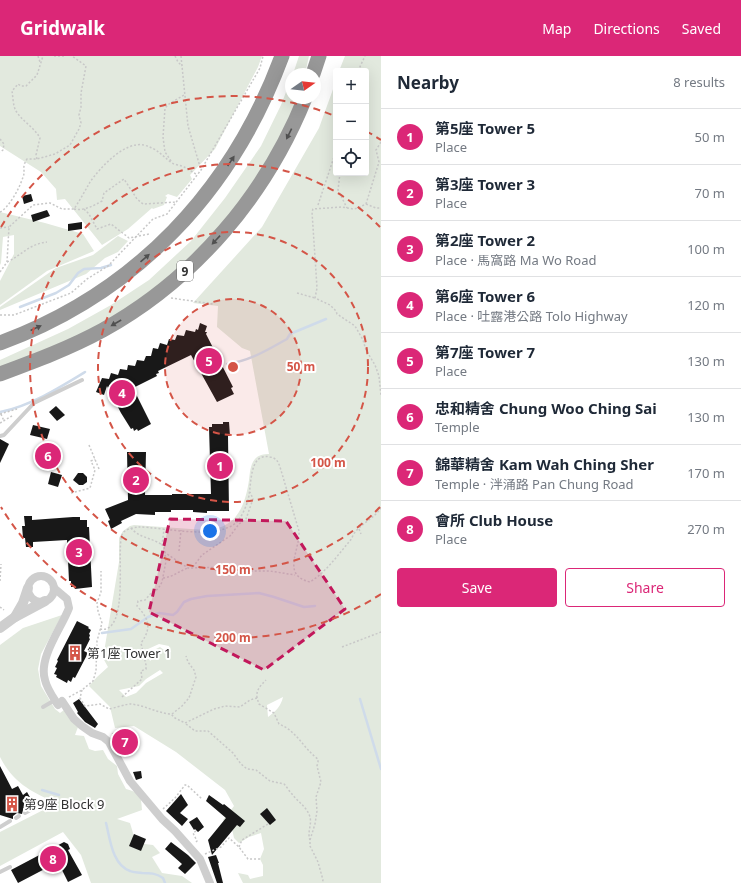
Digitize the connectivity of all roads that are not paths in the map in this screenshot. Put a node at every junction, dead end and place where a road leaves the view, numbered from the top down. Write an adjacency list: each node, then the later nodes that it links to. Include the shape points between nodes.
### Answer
1 (282, 56): 5 (highway, one-way to 1, via 49,322 93,297 135,267 173,232 199,204 238,150 260,110)
2 (319, 56): 3 (highway)
3 (315, 68)
4 (302, 104): 6 (highway, 9, one-way to 6, via 281,150 252,196 188,269 136,310 104,330 58,352)
5 (0, 343)
6 (0, 374)
7 (82, 380): 8 (lane, via 34,403 4,435)
8 (0, 436)
9 (28, 588): 10 (street, via 32,580 39,576 51,580); 11 (street, via 33,599); 12 (street)
10 (54, 588): 11 (street, via 52,596); 14 (street, via 67,599 69,605 43,667 45,682)
11 (45, 601): 12 (street)
12 (15, 617): 13 (street)
13 (0, 628)
14 (59, 700): 15 (lane); 22 (street, via 82,726 106,740 130,781 200,859)
15 (43, 707)
16 (40, 805): 17 (lane)
17 (26, 813)
18 (10, 821): 19 (lane)
19 (0, 827)
20 (10, 867): 21 (lane)
21 (0, 872)
22 (210, 883)

